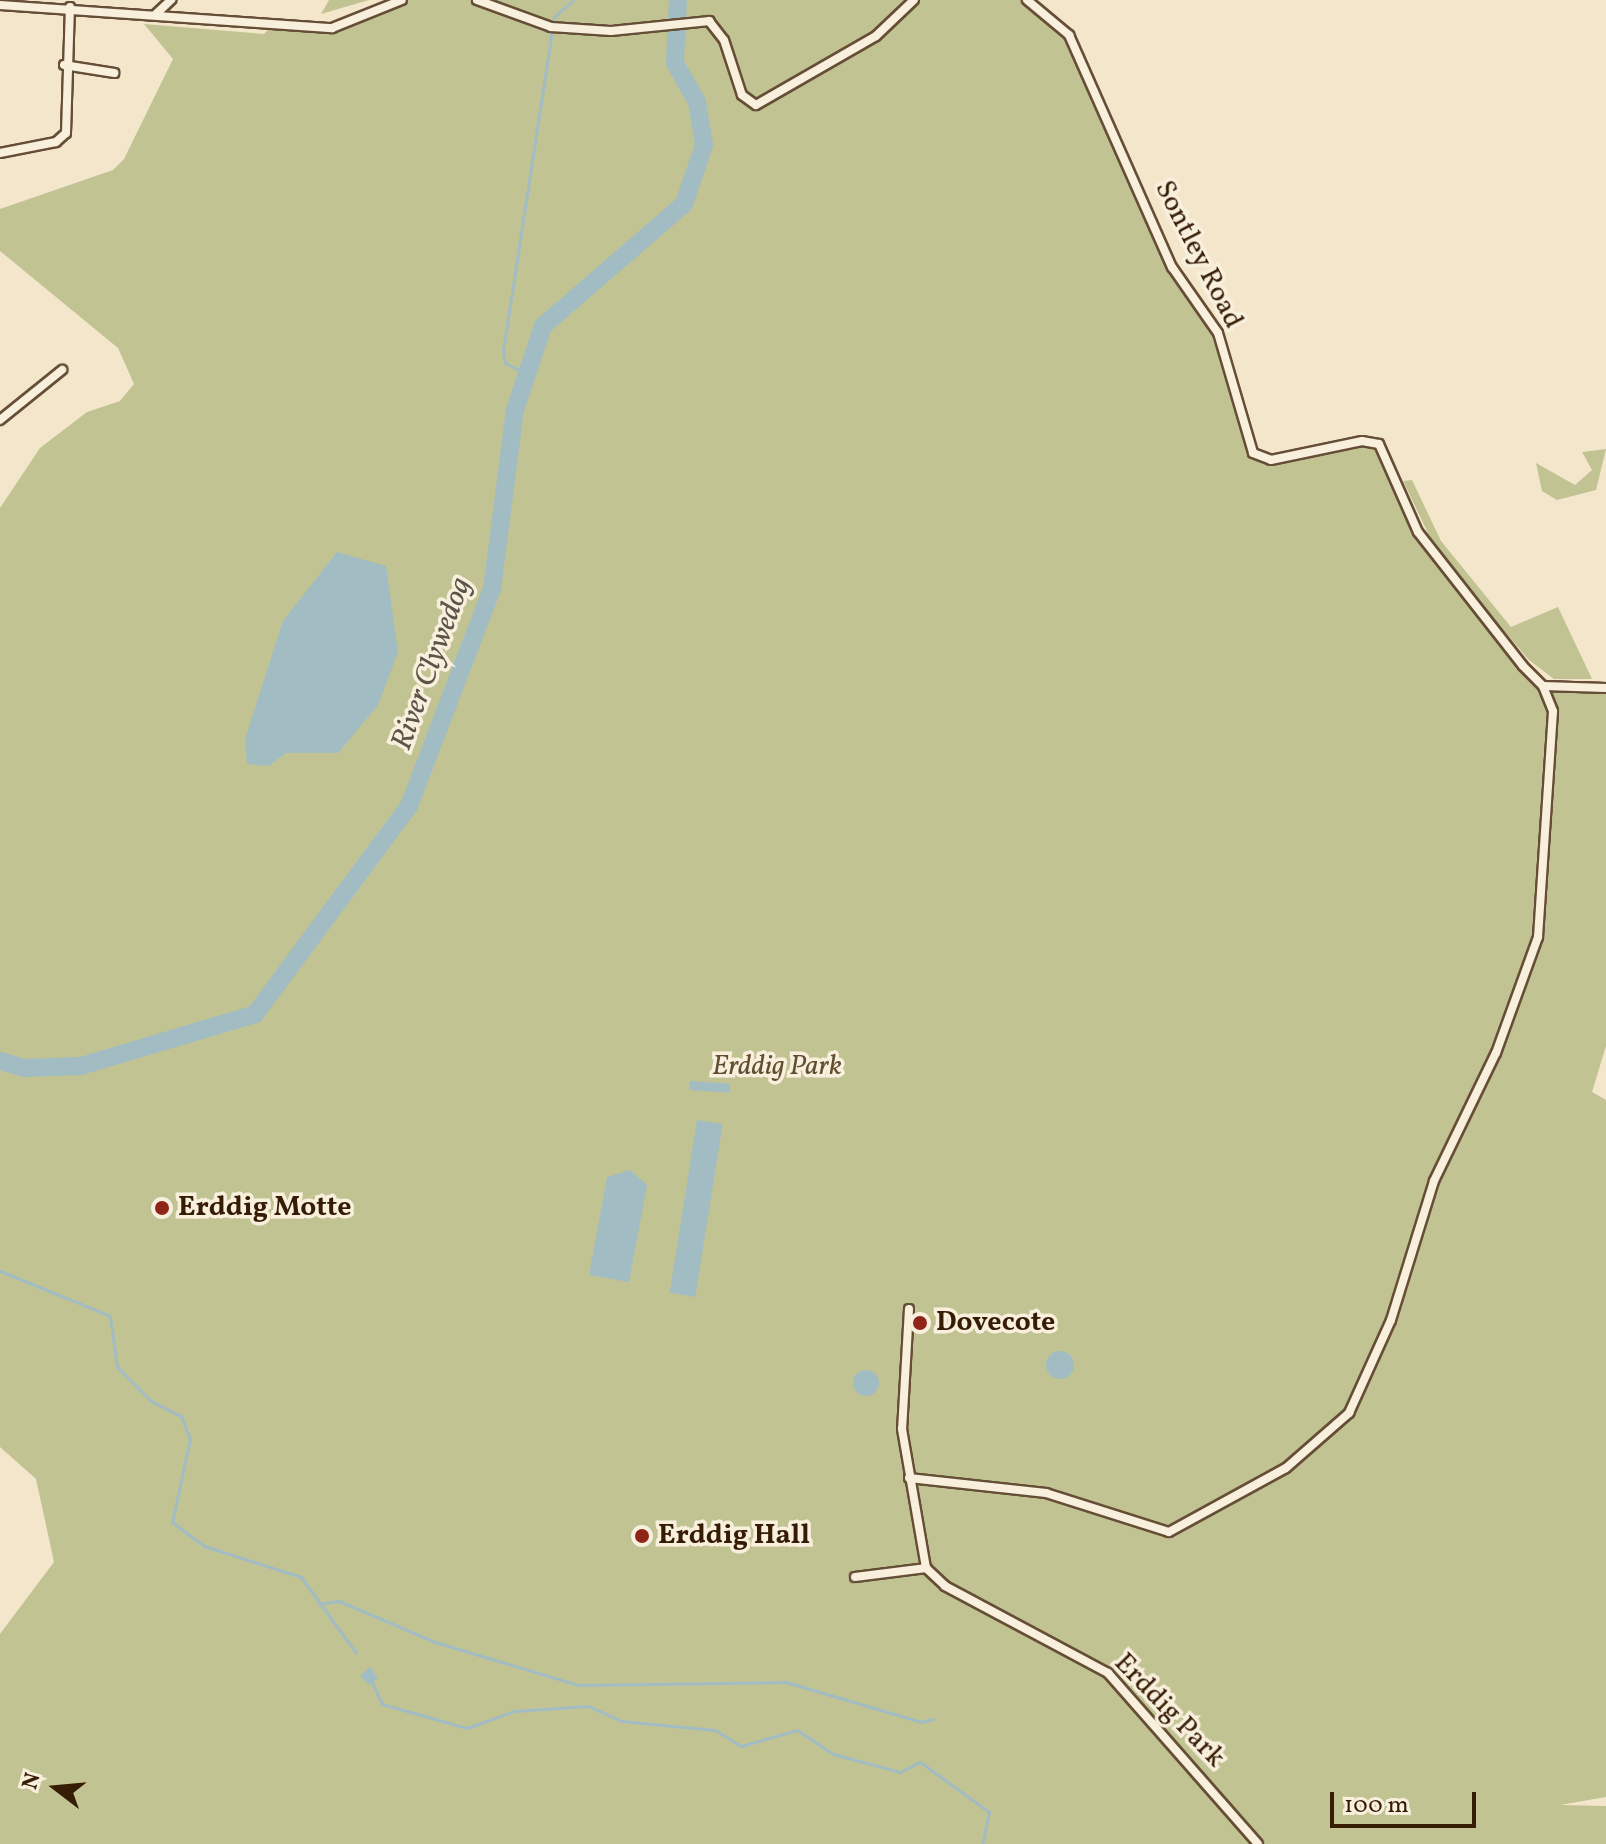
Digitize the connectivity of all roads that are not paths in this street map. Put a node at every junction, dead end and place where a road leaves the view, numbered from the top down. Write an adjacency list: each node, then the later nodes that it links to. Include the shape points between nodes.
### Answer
1 (171, 0): 9 (street)
2 (402, 0): 9 (street, via 332,28)
3 (477, 0): 4 (street, via 554,27 709,21 724,40 742,95 756,105 876,36)
4 (914, 0)
5 (1027, 0): 15 (street, Sontley Road, via 1069,35 1172,267 1218,333 1253,453 1271,460 1362,441 1379,444 1436,559)
6 (60, 3): 7 (street); 8 (street)
7 (0, 5)
8 (70, 7): 9 (street); 10 (street)
9 (156, 14)
10 (64, 65): 11 (street); 12 (street, via 66,133 56,142)
11 (114, 73)
12 (0, 153)
13 (62, 370): 14 (street)
14 (0, 420)
15 (1543, 686): 16 (street); 18 (street, via 1553,711 1538,937 1496,1053 1434,1181 1391,1320 1349,1413 1286,1468 1169,1532 1046,1493)
16 (1606, 688)
17 (909, 1309): 18 (street, via 902,1429)
18 (909, 1478): 19 (street)
19 (926, 1568): 20 (street); 21 (street, Erddig Park, via 945,1586 1108,1673)
20 (855, 1577)
21 (1258, 1844)

